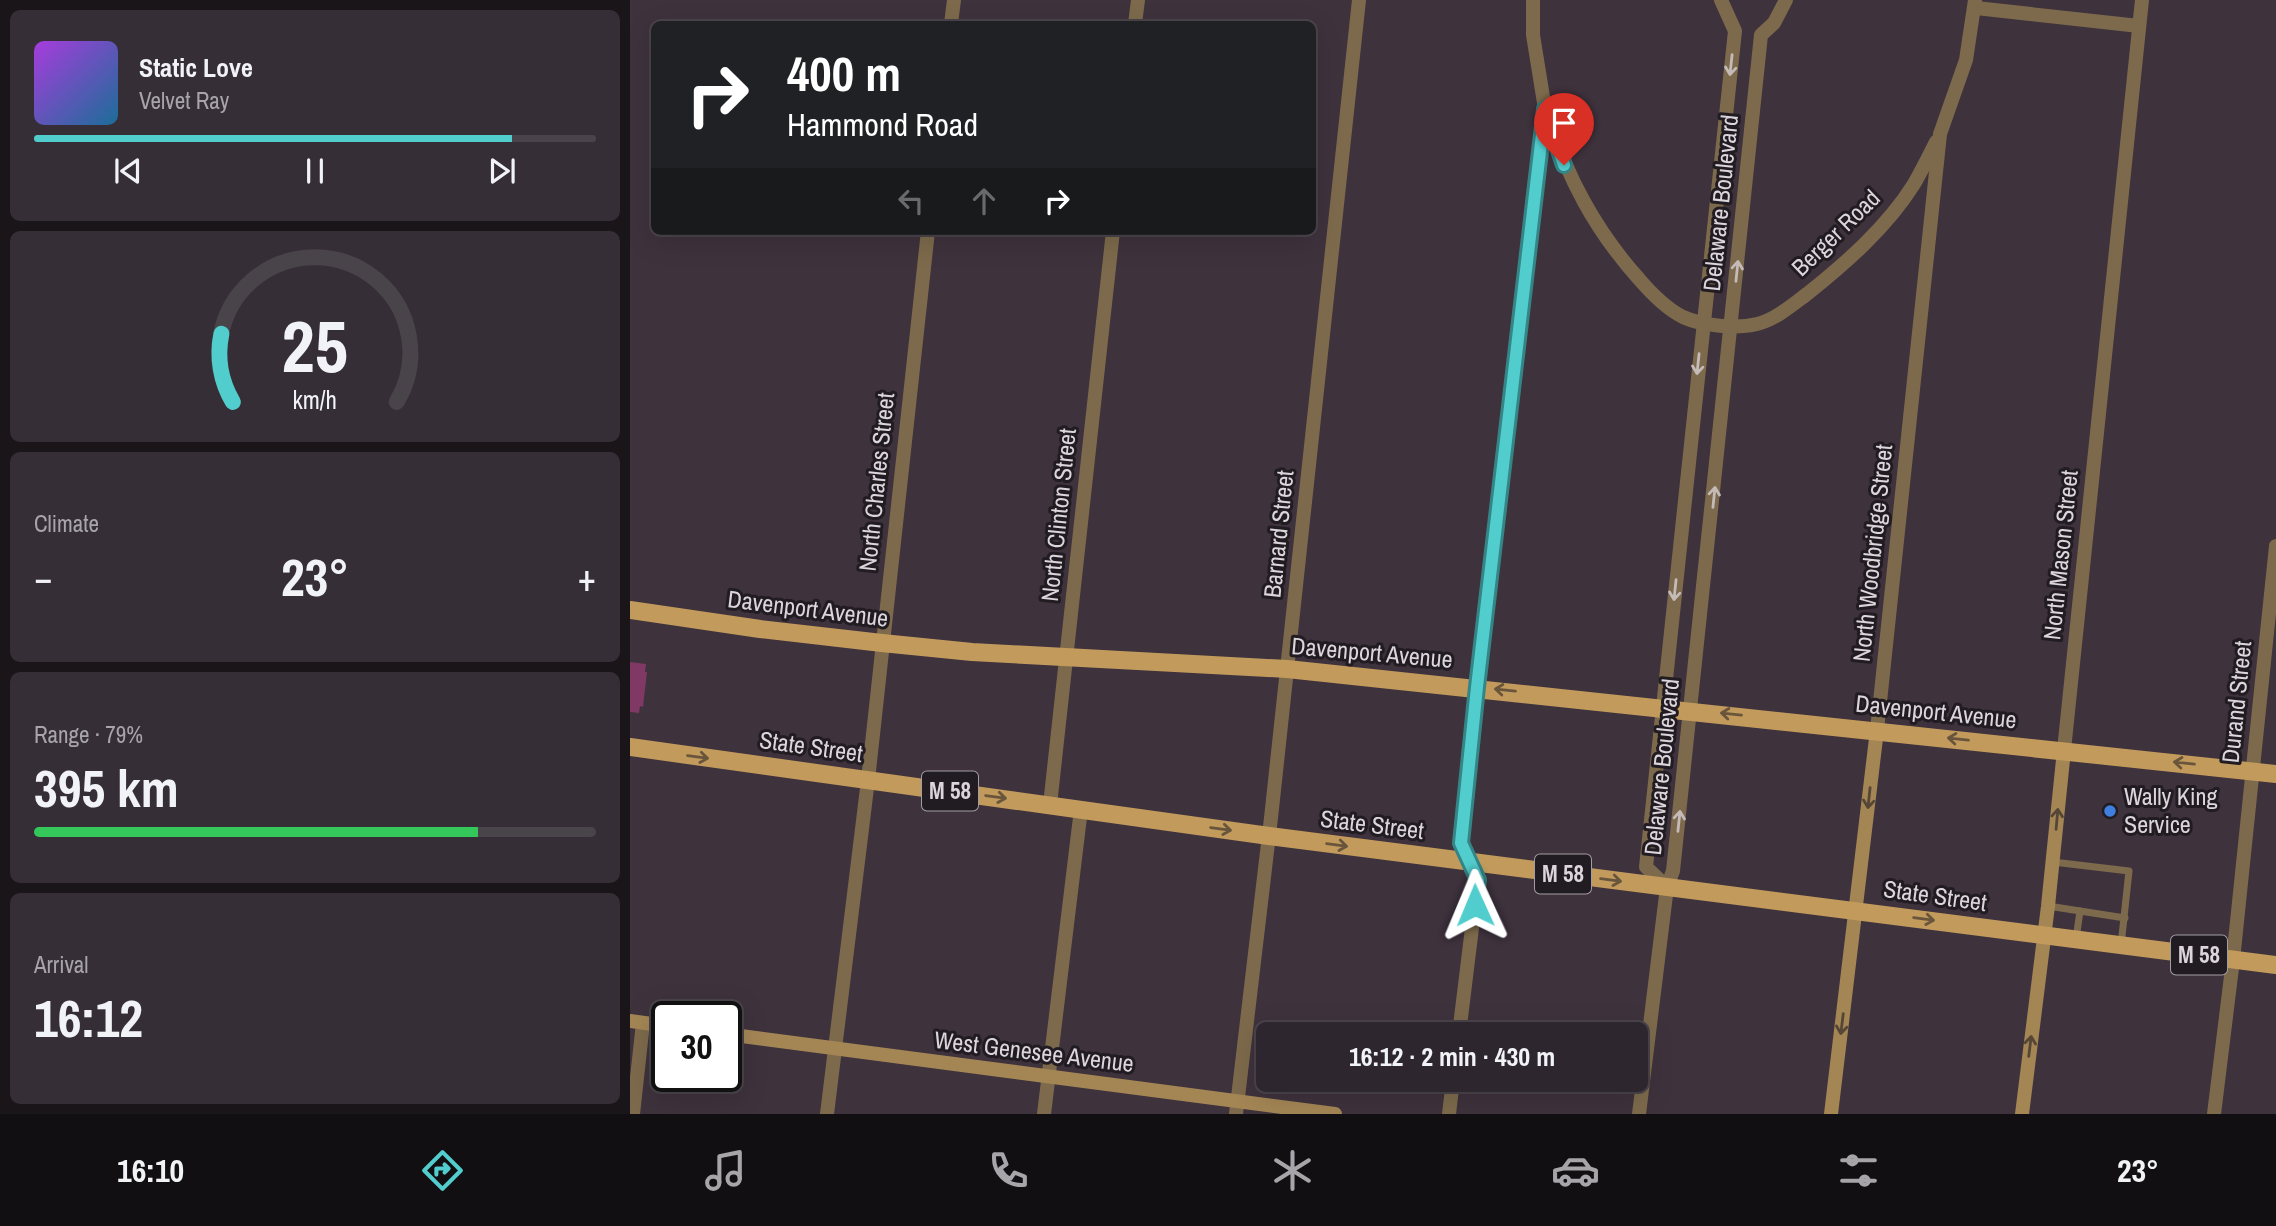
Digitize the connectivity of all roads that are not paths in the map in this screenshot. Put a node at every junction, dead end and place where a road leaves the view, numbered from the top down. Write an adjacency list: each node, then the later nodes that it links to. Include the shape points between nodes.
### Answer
1 (954, 0): 9 (street)
2 (1138, 0): 10 (street)
3 (1359, 0): 25 (street, Barnard Street)
4 (1533, 0): 14 (street, via 1533,35)
5 (1721, 0): 12 (street)
6 (1786, 0): 13 (street, via 1774,23)
7 (2142, 0): 11 (street, North Mason Street)
8 (1975, 4): 11 (street); 15 (street, North Woodbridge Street, via 1961,79)
9 (951, 21)
10 (1135, 21)
11 (2140, 26): 31 (street, North Mason Street)
12 (1735, 31): 13 (street); 18 (street, Delaware Boulevard, one-way to 18)
13 (1761, 35): 19 (street, Delaware Boulevard, one-way to 13)
14 (1545, 109): 18 (street, Berger Road, via 1568,174 1599,230 1653,294 1682,317); 26 (street)
15 (1940, 134): 19 (street, Berger Road, via 1913,185 1838,269 1788,308 1758,324); 29 (street, North Woodbridge Street)
16 (928, 235): 23 (street, North Charles Street)
17 (1112, 235): 24 (street, North Clinton Street)
18 (1703, 323): 19 (street, Berger Road); 27 (street, Delaware Boulevard, one-way to 27)
19 (1732, 326): 28 (street, Delaware Boulevard, one-way to 19)
20 (2276, 546): 21 (street, Durand Street)
21 (2274, 583): 32 (street, Durand Street)
22 (630, 610): 23 (main road, Davenport Avenue)
23 (882, 643): 24 (main road, Davenport Avenue); 34 (street, North Charles Street)
24 (1066, 656): 25 (main road, Davenport Avenue); 35 (street, North Clinton Street)
25 (1287, 669): 26 (main road, Davenport Avenue); 37 (street, Barnard Street)
26 (1477, 687): 27 (main road, Davenport Avenue, one-way to 26); 38 (street, via 1461,843)
27 (1662, 707): 28 (main road, Davenport Avenue); 40 (street, Delaware Boulevard, via 1646,867)
28 (1691, 710): 29 (main road, Davenport Avenue, one-way to 28); 40 (street, Delaware Boulevard, one-way to 28, via 1673,871)
29 (1877, 730): 31 (main road, Davenport Avenue, one-way to 29); 42 (main road, North Woodbridge Street, one-way to 42)
30 (630, 747): 34 (main road, State Street / M 58, one-way to 34)
31 (2064, 750): 32 (main road, Davenport Avenue, one-way to 31); 39 (main road, North Mason Street, one-way to 31)
32 (2253, 771): 33 (main road, Davenport Avenue); 48 (street, Durand Street)
33 (2276, 774)
34 (868, 780): 35 (main road, State Street / M 58, one-way to 35); 53 (street, North Charles Street)
35 (1050, 805): 36 (main road, State Street / M 58)
36 (1081, 809): 37 (main road, State Street / M 58, one-way to 37); 54 (street)
37 (1269, 836): 38 (main road, State Street / M 58, one-way to 38); 56 (street, Barnard Street)
38 (1470, 862): 40 (main road, State Street / M 58, one-way to 40); 51 (street, via 1478,880)
39 (2053, 862): 41 (main road, North Mason Street); 44 (lane, via 2129,871)
40 (1667, 887): 42 (main road, State Street / M 58); 62 (street)
41 (2048, 906): 43 (lane); 45 (main road, North Mason Street)
42 (1857, 910): 45 (main road, State Street / M 58, one-way to 45); 63 (main road, North Woodbridge Street, one-way to 63)
43 (2080, 911): 44 (lane); 46 (lane)
44 (2125, 918): 47 (lane)
45 (2044, 936): 46 (main road, State Street / M 58); 64 (main road, North Mason Street, one-way to 45)
46 (2076, 940): 47 (main road, State Street / M 58)
47 (2121, 946): 48 (main road, State Street / M 58)
48 (2233, 960): 49 (main road, State Street / M 58); 65 (street, Durand Street)
49 (2276, 965)
50 (637, 1022): 57 (street)
51 (1460, 1022)
52 (742, 1036): 53 (main road, West Genesee Avenue)
53 (835, 1049): 54 (main road, West Genesee Avenue); 58 (street, North Charles Street)
54 (1049, 1077): 56 (main road, West Genesee Avenue); 59 (street)
55 (1452, 1092): 61 (street)
56 (1236, 1108): 60 (main road, West Genesee Avenue)
57 (633, 1114)
58 (827, 1114)
59 (1044, 1114)
60 (1335, 1114)
61 (1449, 1114)
62 (1639, 1114)
63 (1831, 1114)
64 (2022, 1114)
65 (2214, 1114)

